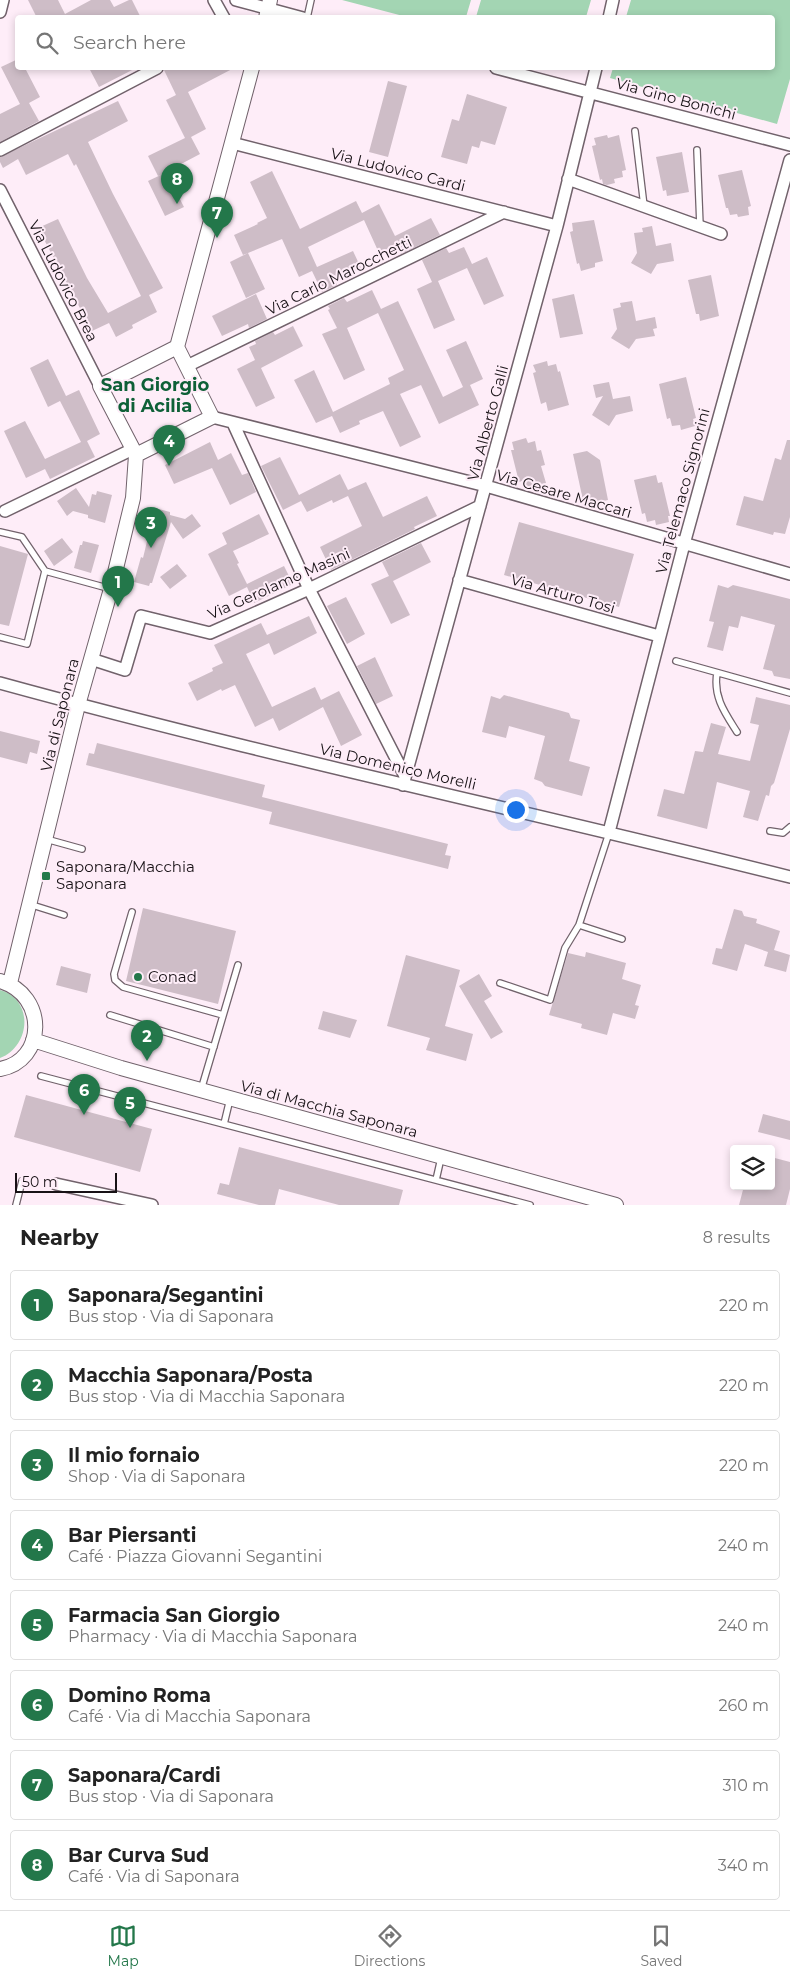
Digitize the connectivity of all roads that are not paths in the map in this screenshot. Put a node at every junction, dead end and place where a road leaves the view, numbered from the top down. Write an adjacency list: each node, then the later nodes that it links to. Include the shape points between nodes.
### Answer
1 (3, 0): 7 (street)
2 (214, 0): 8 (street)
3 (236, 0): 6 (street)
4 (311, 0): 10 (lane)
5 (613, 0): 11 (street)
6 (268, 9): 9 (street)
7 (0, 12)
8 (222, 15)
9 (291, 15)
10 (308, 15)
11 (610, 15)
12 (153, 70): 20 (street)
13 (251, 70): 18 (street)
14 (504, 70): 16 (street, Via Gino Bonichi)
15 (596, 70): 16 (street, Via Alberto Galli)
16 (590, 92): 19 (street, Via Gino Bonichi); 23 (street, Via Alberto Galli)
17 (635, 131): 25 (lane)
18 (232, 143): 26 (street, Via Ludovico Cardi); 30 (street)
19 (790, 145)
20 (0, 150)
21 (697, 150): 28 (lane)
22 (790, 160): 40 (street, Via Telemaco Signorini)
23 (568, 179): 25 (street); 27 (street, Via Alberto Galli)
24 (0, 190): 32 (street, Via Ludovico Brea)
25 (644, 206): 28 (street)
26 (504, 212): 27 (street, Via Ludovico Cardi); 31 (street, Via Carlo Marocchetti)
27 (557, 226): 36 (street, Via Alberto Galli)
28 (700, 226): 29 (street)
29 (720, 234)
30 (177, 347): 31 (street); 32 (street)
31 (187, 366): 33 (street)
32 (100, 386): 35 (street)
33 (212, 417): 34 (street, Via Cesare Maccari); 35 (street)
34 (233, 423): 36 (street, Via Cesare Maccari); 45 (street)
35 (134, 452): 38 (street); 44 (street, Via di Saponara, via 133,498)
36 (486, 486): 37 (street, Via Alberto Galli); 40 (street, Via Cesare Maccari)
37 (480, 506): 43 (street, Via Alberto Galli); 45 (street, Via Gerolamo Masini)
38 (5, 511)
39 (0, 532): 41 (lane, via 22,537)
40 (684, 544): 42 (street, Via Cesare Maccari); 46 (street, Via Telemaco Signorini)
41 (45, 571): 44 (lane); 47 (lane, via 27,644)
42 (790, 574)
43 (459, 580): 46 (street, Via Arturo Tosi); 55 (street, Via Alberto Galli)
44 (111, 589): 48 (street, Via di Saponara)
45 (309, 589): 48 (street, Via Gerolamo Masini, via 210,633 141,616 125,670); 55 (street)
46 (659, 636): 58 (street, Via Telemaco Signorini)
47 (0, 637)
48 (91, 659): 53 (street, Via di Saponara)
49 (676, 661): 50 (lane)
50 (717, 673): 52 (lane); 54 (lane, via 718,703)
51 (0, 683): 53 (street, Via Domenico Morelli)
52 (790, 693)
53 (78, 705): 55 (street, Via Domenico Morelli); 59 (street, Via di Saponara)
54 (737, 732)
55 (404, 780): 58 (street, Via Domenico Morelli)
56 (790, 827): 57 (lane, via 783,833)
57 (770, 831)
58 (609, 832): 61 (street, Via Domenico Morelli); 65 (lane)
59 (46, 839): 60 (lane); 62 (street, Via di Saponara)
60 (82, 849)
61 (790, 877)
62 (29, 904): 64 (lane); 68 (street, Via di Saponara)
63 (132, 912): 70 (lane, via 115,980 124,987)
64 (64, 915)
65 (579, 925): 66 (lane); 69 (lane, via 565,948 550,1000)
66 (622, 939)
67 (238, 965): 70 (lane)
68 (5, 982): 72 (street, via 21,991 30,1001 35,1020)
69 (500, 984)
70 (224, 1014): 73 (lane)
71 (110, 1015): 73 (lane)
72 (33, 1040): 74 (street, via 16,1062); 76 (street, Via di Macchia Saponara)
73 (214, 1047): 76 (lane)
74 (0, 1069)
75 (41, 1076): 78 (lane)
76 (201, 1090): 77 (street, Via di Macchia Saponara)
77 (231, 1098): 78 (lane); 79 (street, Via di Macchia Saponara)
78 (224, 1124): 80 (lane)
79 (442, 1157): 80 (lane); 86 (street, Via di Macchia Saponara)
80 (436, 1180): 85 (lane)
81 (22, 1182): 83 (lane)
82 (56, 1184): 84 (street)
83 (16, 1205)
84 (152, 1205)
85 (530, 1205)
86 (616, 1205)

